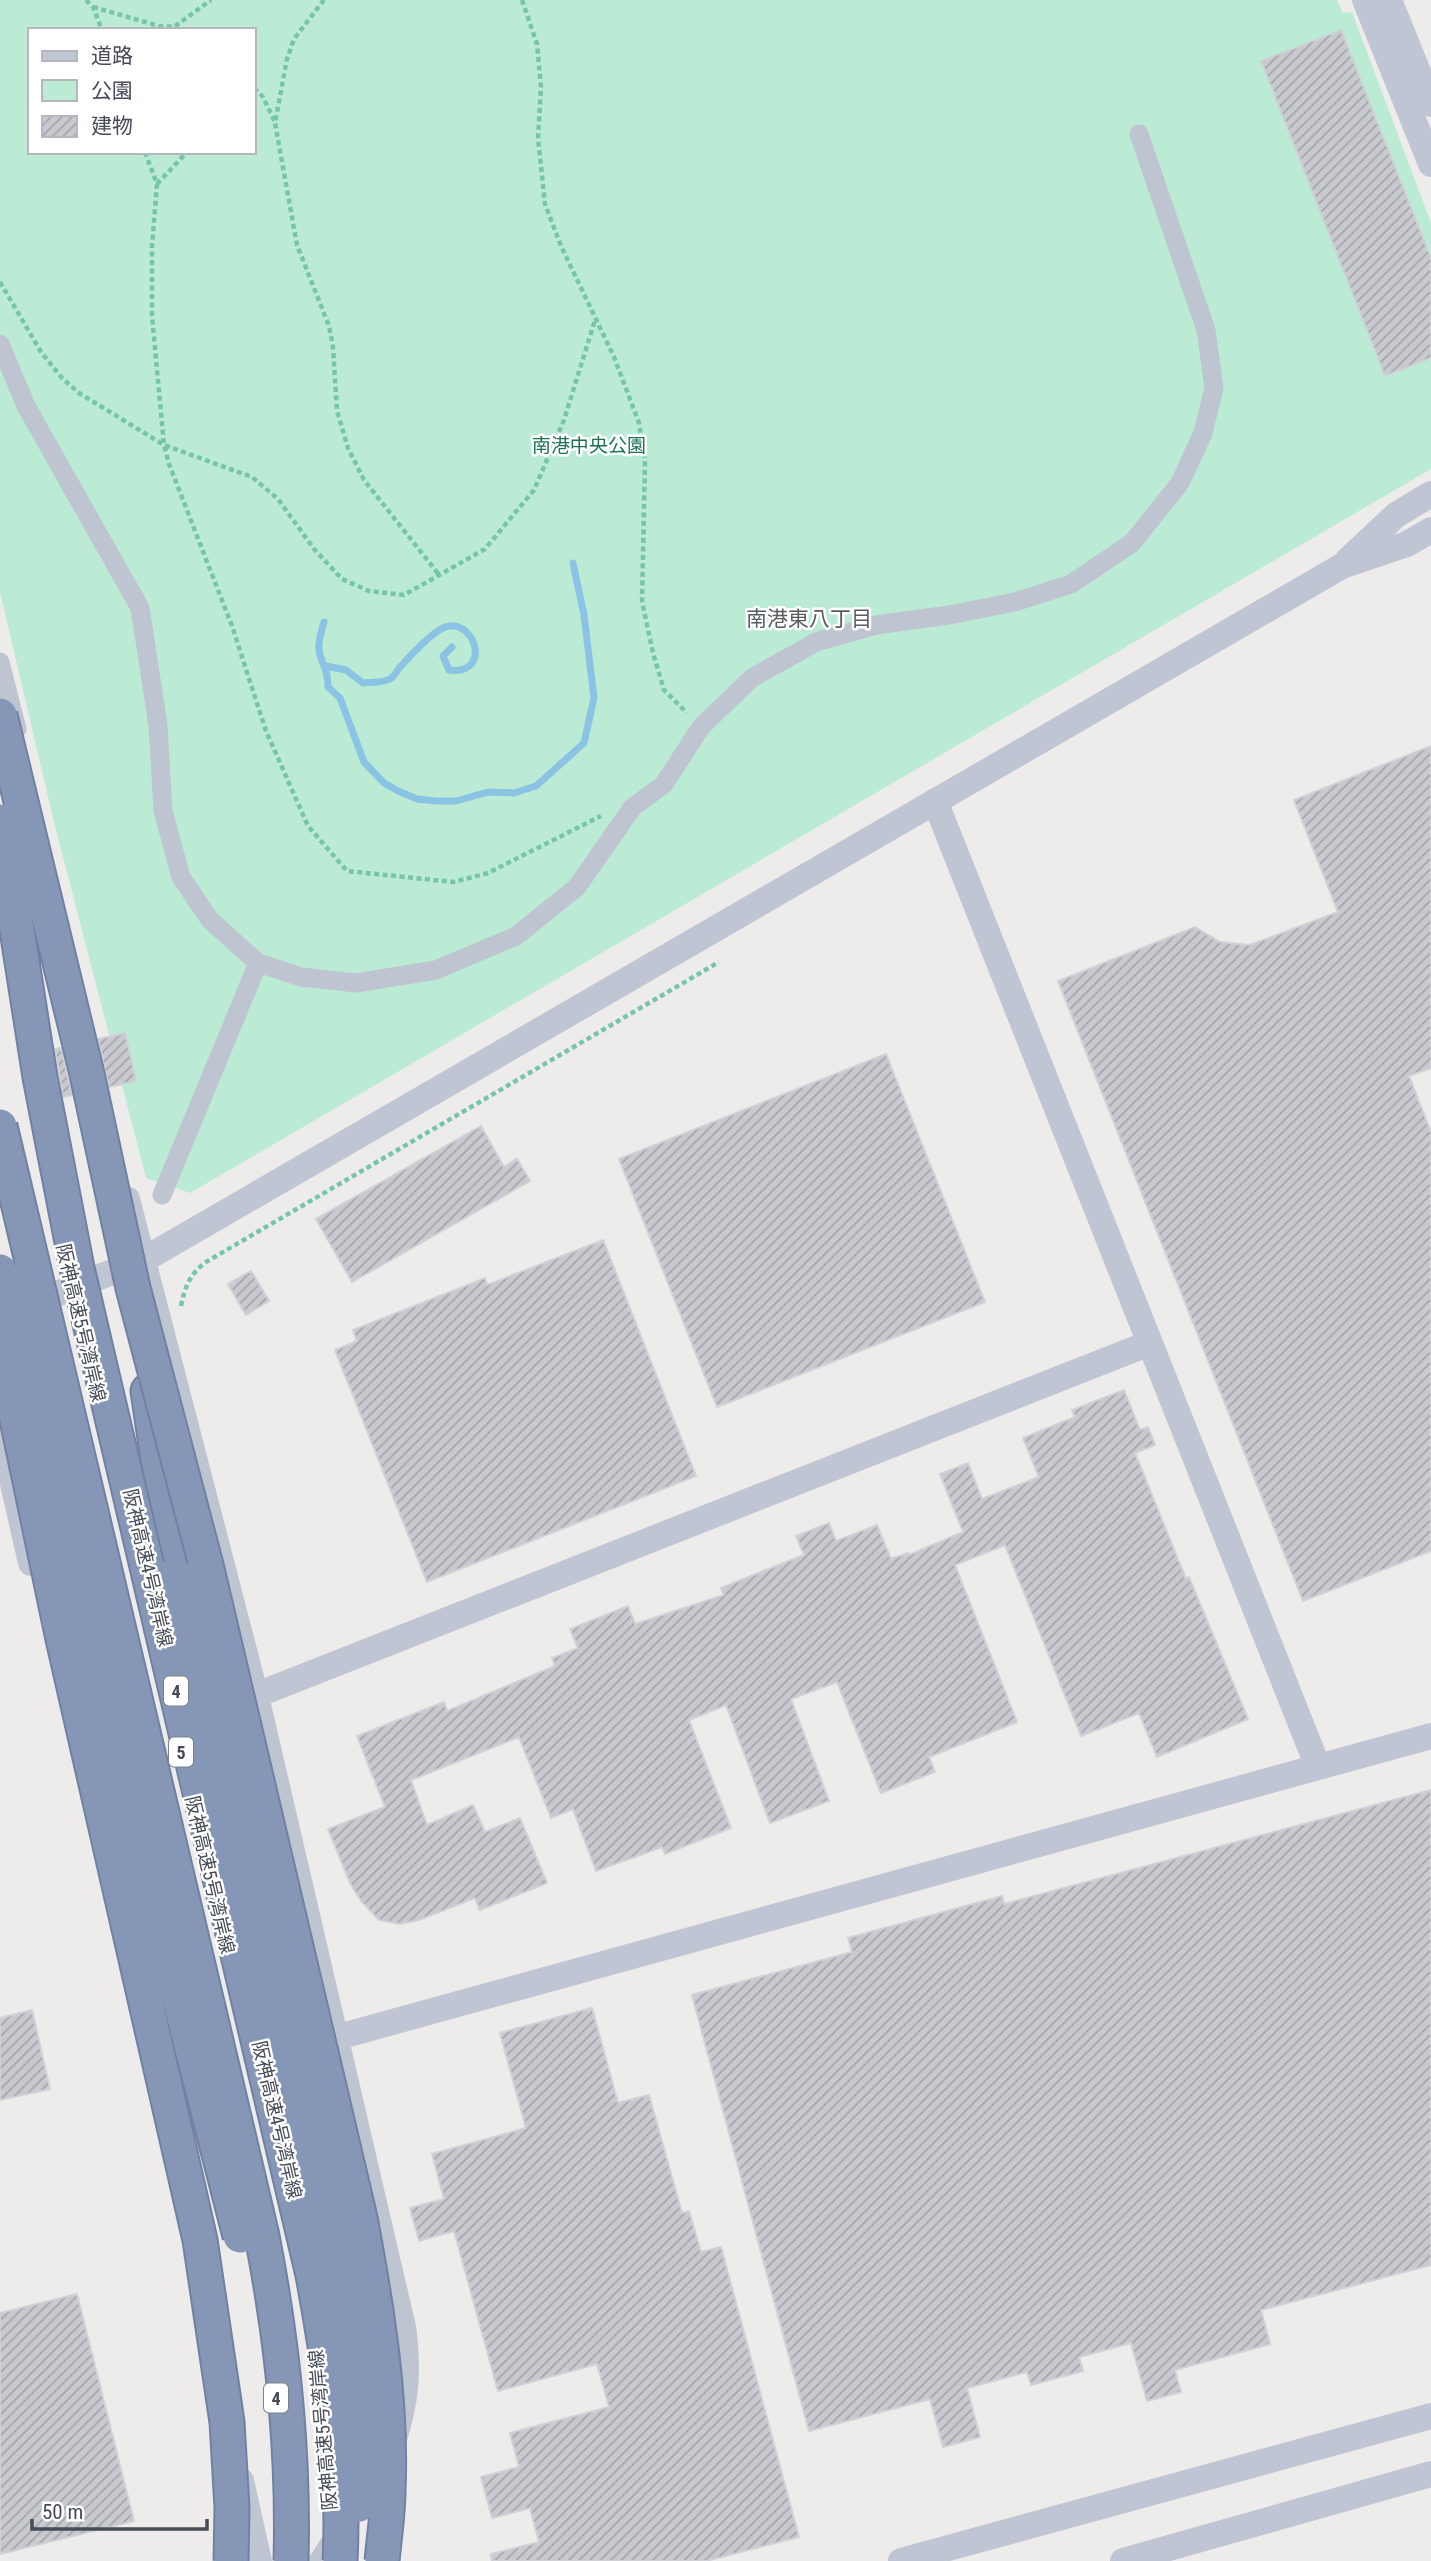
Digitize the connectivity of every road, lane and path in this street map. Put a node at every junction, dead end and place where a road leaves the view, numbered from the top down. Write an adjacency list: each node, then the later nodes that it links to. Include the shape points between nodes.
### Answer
1 (86, 0): 7 (path)
2 (211, 0): 9 (path)
3 (324, 0): 12 (path, via 294,39)
4 (522, 0): 19 (path, via 537,44 541,87 538,138 545,204)
5 (1365, 0): 16 (street)
6 (1389, 0): 11 (street)
7 (93, 7): 8 (path); 9 (path)
8 (101, 28)
9 (176, 28)
10 (256, 90): 12 (path)
11 (1431, 104)
12 (275, 123): 25 (path, via 297,245 329,326 337,411 348,448 364,480)
13 (1139, 134): 28 (street, via 1206,330 1214,388 1203,433 1180,483 1132,543 1071,584 1015,602 876,625 816,642 752,678)
14 (146, 154): 17 (path)
15 (185, 154): 17 (path)
16 (1431, 164)
17 (157, 184): 21 (path, via 152,316)
18 (0, 282): 21 (path, via 41,352 62,378)
19 (595, 320): 25 (path, via 564,420 534,490 485,549); 28 (path, via 639,423 645,461 642,601 653,653 664,690)
20 (0, 344): 34 (street, via 26,406 140,608 159,724 163,811 181,877 210,920)
21 (164, 445): 25 (path, via 252,477 278,499 342,579 369,591 404,595); 30 (path, via 266,731 308,826 347,871 453,882 488,873 596,817)
22 (1431, 494): 24 (street, via 1396,515)
23 (1431, 530): 24 (street, via 1407,544)
24 (1342, 566): 29 (street)
25 (440, 576)
26 (0, 662): 35 (street)
27 (0, 715): 41 (highway, bridge)
28 (701, 727): 30 (street, via 664,785)
29 (935, 801): 41 (street); 45 (street)
30 (632, 808): 34 (street, via 577,887 516,936 436,970 356,983 301,978)
31 (0, 821): 60 (highway, 阪神高速4号湾岸線 / 4, bridge, via 40,1077 77,1269 313,2274 335,2406)
32 (0, 948): 59 (highway, 阪神高速5号湾岸線 / 5, via 68,1270 304,2276 325,2408)
33 (719, 962): 42 (path, via 206,1262 185,1286)
34 (258, 963): 39 (street)
35 (93, 1040)
36 (104, 1088): 41 (street)
37 (0, 1126): 51 (highway, 阪神高速5号湾岸線 / 5, bridge, via 262,2236)
38 (0, 1174): 56 (highway, 4, via 252,2236 277,2405)
39 (162, 1195)
40 (0, 1271): 51 (highway, bridge, via 30,1378 218,2157)
41 (139, 1274): 43 (street); 47 (street); 61 (highway, bridge, via 175,1574 320,2170 354,2339 363,2445); 62 (highway, bridge, via 373,2286 388,2424)
42 (182, 1314)
43 (0, 1317)
44 (0, 1338): 54 (highway, bridge, via 99,1802 200,2240 227,2422)
45 (1150, 1343): 47 (street); 49 (street)
46 (0, 1426): 55 (street)
47 (259, 1694): 50 (street)
48 (1431, 1736): 49 (street)
49 (1318, 1767): 50 (street)
50 (338, 2037): 58 (street, via 407,2329 411,2371 396,2445)
51 (287, 2404): 57 (highway, 阪神高速5号湾岸線 / 5, bridge)
52 (1431, 2416): 63 (street)
53 (1431, 2474): 64 (street)
54 (231, 2561)
55 (259, 2561)
56 (281, 2561)
57 (290, 2561)
58 (318, 2561)
59 (330, 2561)
60 (340, 2561)
61 (350, 2561)
62 (383, 2561)
63 (901, 2561)
64 (1123, 2561)

